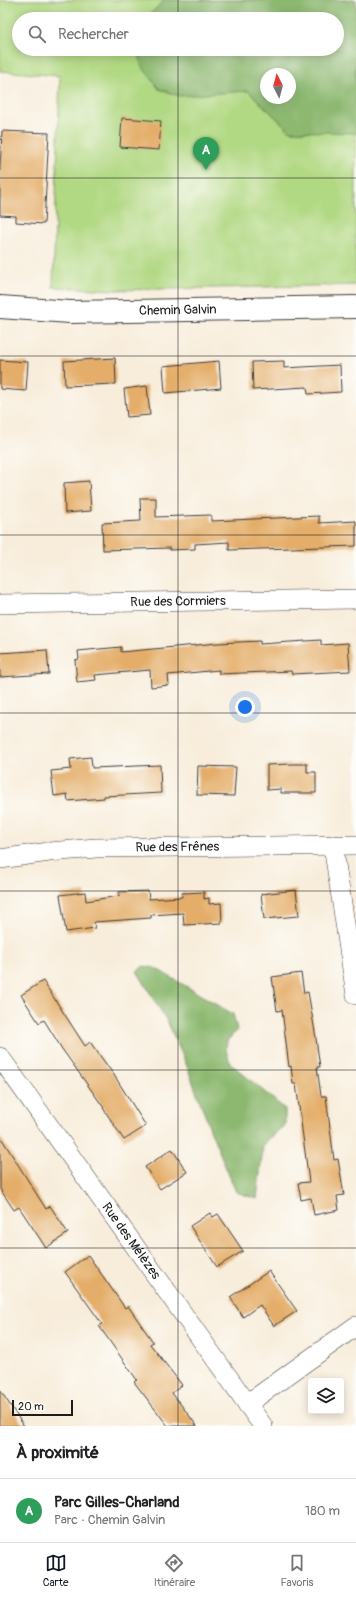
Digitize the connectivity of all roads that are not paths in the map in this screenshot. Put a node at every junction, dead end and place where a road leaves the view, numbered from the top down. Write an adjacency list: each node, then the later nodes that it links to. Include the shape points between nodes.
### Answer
1 (0, 307): 2 (street, Chemin Galvin, via 70,312)
2 (356, 307)
3 (356, 599): 4 (street, Rue des Cormiers)
4 (0, 604)
5 (333, 845): 6 (street, Rue des Frênes); 7 (street, Rue des Frênes, via 96,848); 8 (street)
6 (356, 845)
7 (0, 859)
8 (356, 995)
9 (0, 1057): 11 (street, Rue des Mélèzes)
10 (356, 1326): 11 (street)
11 (247, 1404): 12 (street, Rue des Mélèzes)
12 (263, 1426)

